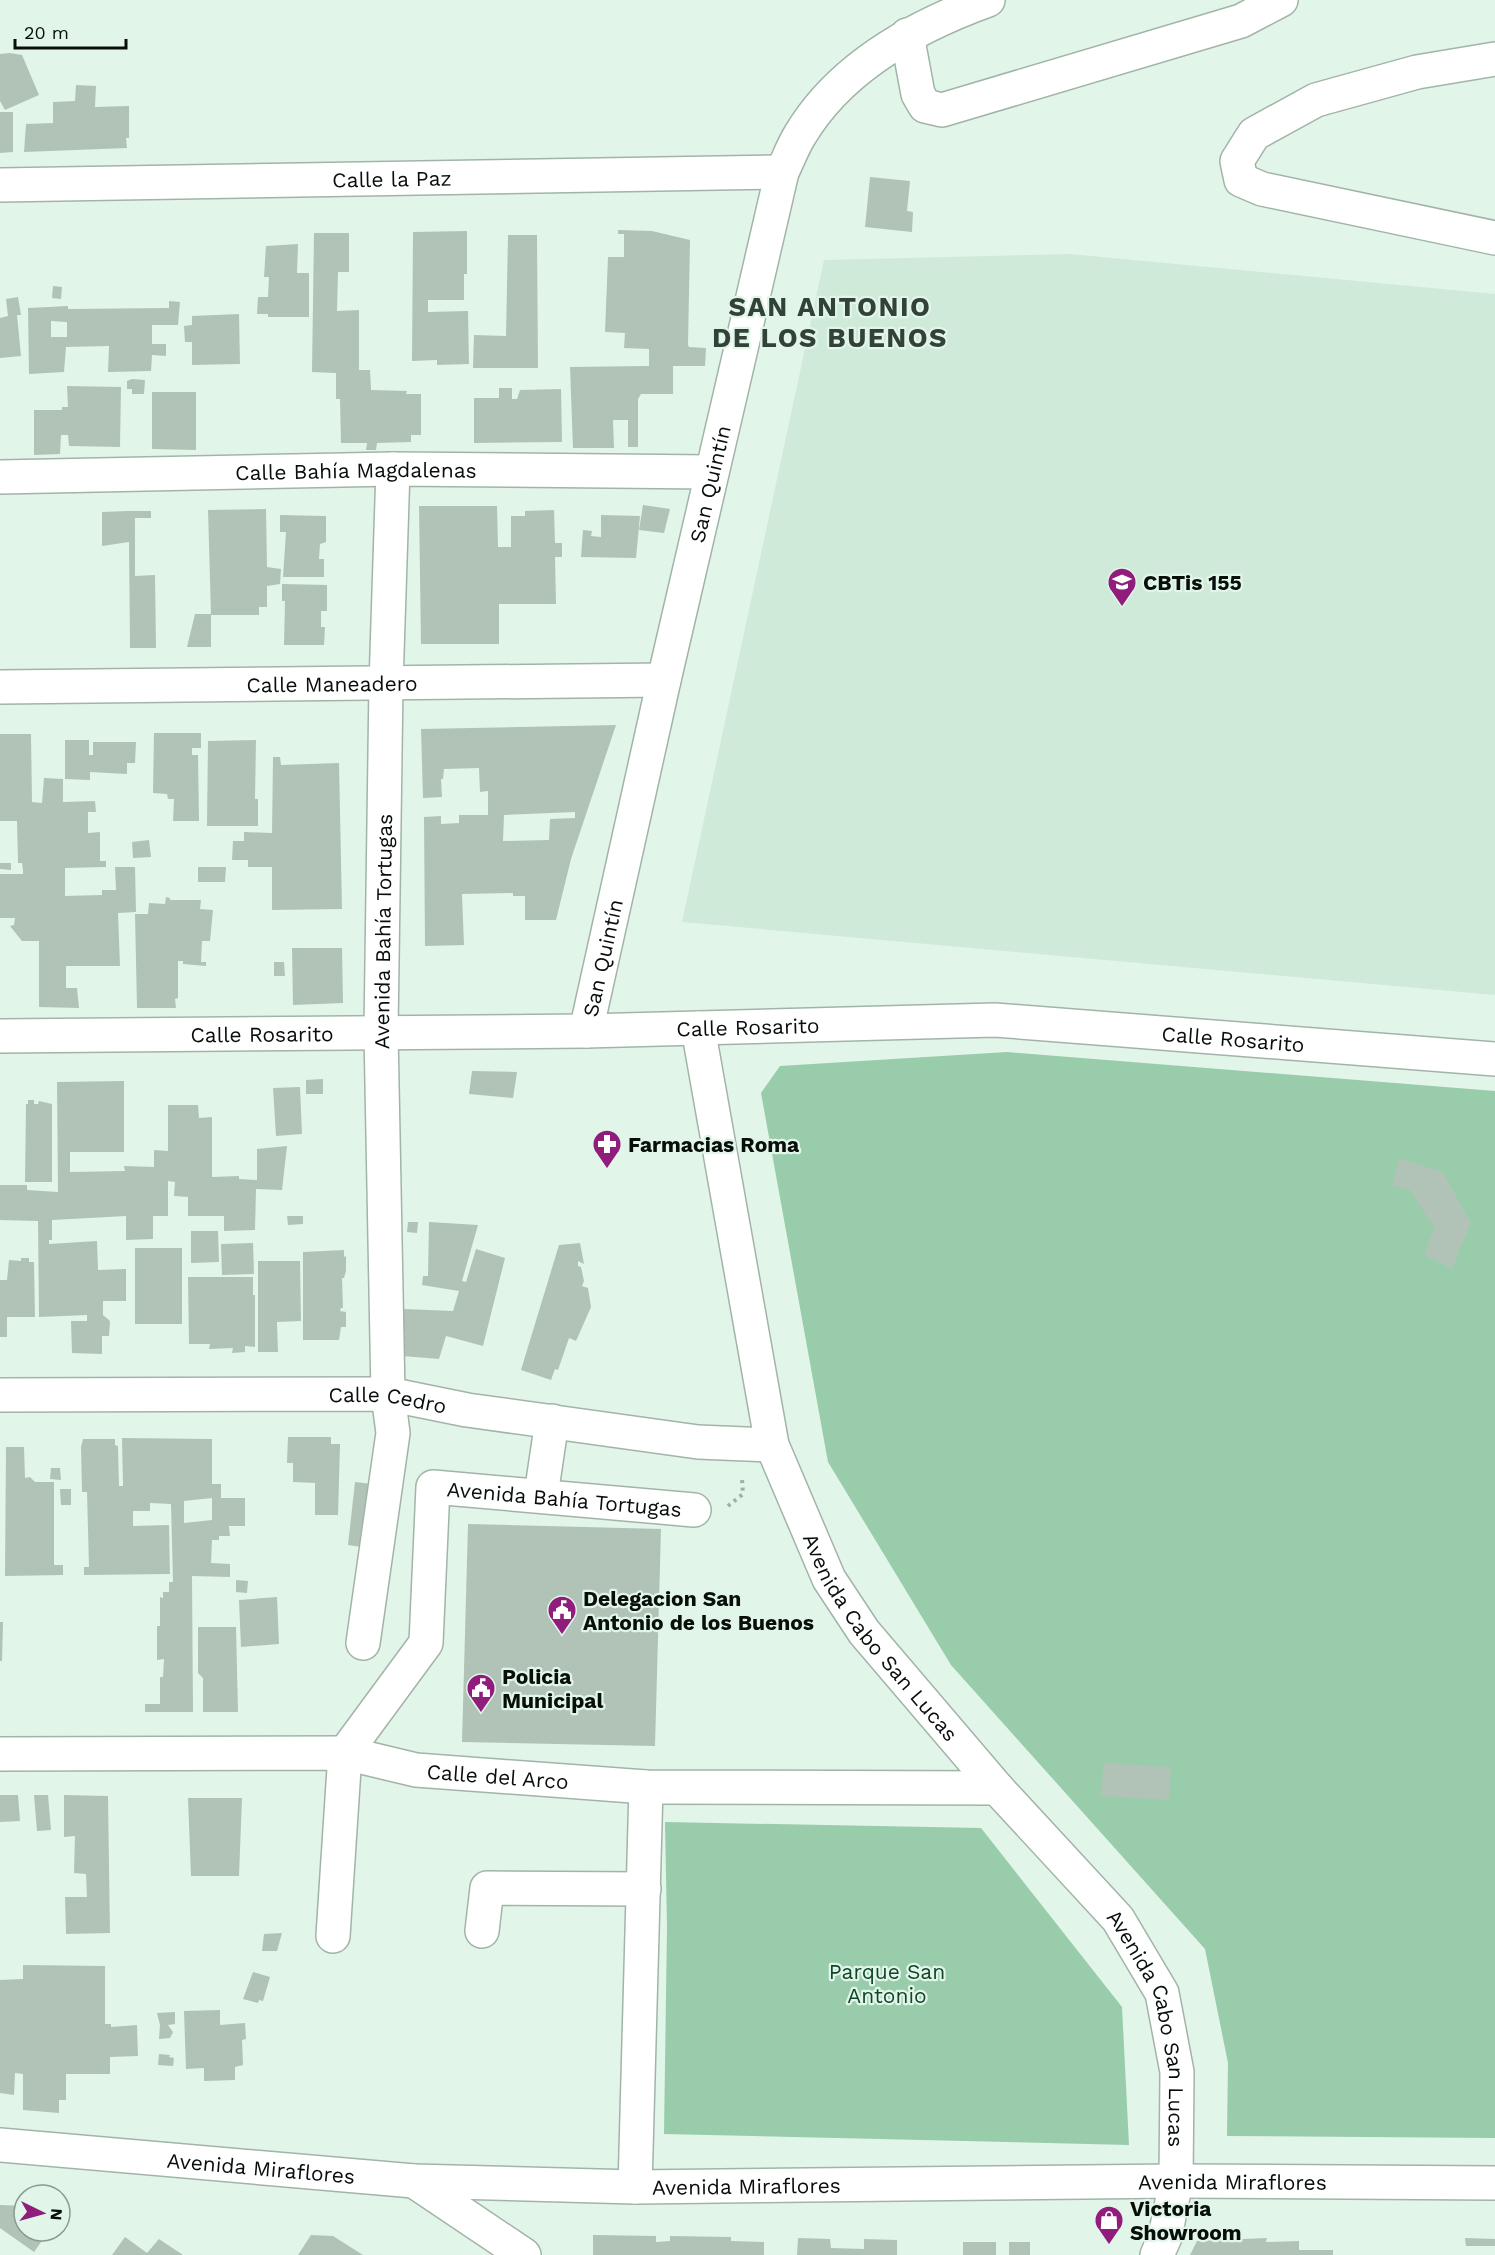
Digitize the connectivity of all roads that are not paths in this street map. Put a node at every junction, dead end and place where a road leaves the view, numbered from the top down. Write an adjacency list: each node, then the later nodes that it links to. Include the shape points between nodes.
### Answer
1 (988, 0): 3 (street, San Quintín)
2 (1281, 0): 4 (street, via 1241,21 942,110 925,106 918,94)
3 (950, 6): 4 (street, San Quintín)
4 (907, 35): 6 (street, San Quintín, via 866,63 829,97 800,134)
5 (1495, 59): 8 (street, via 1418,72 1316,100 1254,134 1237,161 1241,180 1262,189)
6 (782, 172): 7 (street, Calle la Paz); 10 (street, San Quintín)
7 (0, 185)
8 (1495, 238)
9 (393, 468): 10 (street, Calle Bahía Magdalenas); 11 (street, Calle Bahía Magdalenas); 13 (street, Avenida Bahía Tortugas)
10 (711, 472): 12 (street, San Quintín)
11 (0, 477)
12 (663, 680): 13 (street, Calle Maneadero); 16 (street, San Quintín)
13 (386, 684): 14 (street, Calle Maneadero); 17 (street, Avenida Bahía Tortugas)
14 (0, 687)
15 (698, 1028): 16 (street, Calle Rosarito); 19 (street, Calle Rosarito, via 995,1020); 23 (street, Avenida Cabo San Lucas)
16 (586, 1031): 17 (street, Calle Rosarito)
17 (381, 1032): 18 (street, Calle Rosarito); 20 (street, Avenida Bahía Tortugas)
18 (0, 1036)
19 (1495, 1059)
20 (388, 1394): 21 (street, Calle Cedro); 22 (street, Calle Cedro); 26 (street, Avenida Bahía Tortugas, via 393,1433)
21 (0, 1395)
22 (552, 1421): 23 (street, Calle Cedro, via 698,1442); 24 (street)
23 (772, 1445): 30 (street, Avenida Cabo San Lucas, via 830,1579 864,1632)
24 (541, 1495): 25 (street, Avenida Bahía Tortugas); 27 (street, Avenida Bahía Tortugas, via 433,1487 426,1642)
25 (694, 1510)
26 (363, 1643)
27 (345, 1753): 28 (street, Calle del Arco); 29 (street, Calle del Arco, via 416,1770); 33 (street)
28 (0, 1754)
29 (646, 1787): 30 (street, Calle del Arco); 31 (street)
30 (998, 1788): 36 (street, Avenida Cabo San Lucas, via 1118,1919 1162,1993 1177,2072)
31 (644, 1889): 32 (street, via 487,1887); 38 (street)
32 (482, 1931)
33 (333, 1936)
34 (0, 2145): 35 (street, Avenida Miraflores)
35 (414, 2181): 38 (street, Avenida Miraflores); 39 (street)
36 (1176, 2181): 37 (street, Avenida Miraflores); 38 (street, Avenida Miraflores); 40 (street, Avenida Cabo San Lucas, via 1165,2237)
37 (1495, 2183)
38 (635, 2187)
39 (524, 2255)
40 (1157, 2255)

